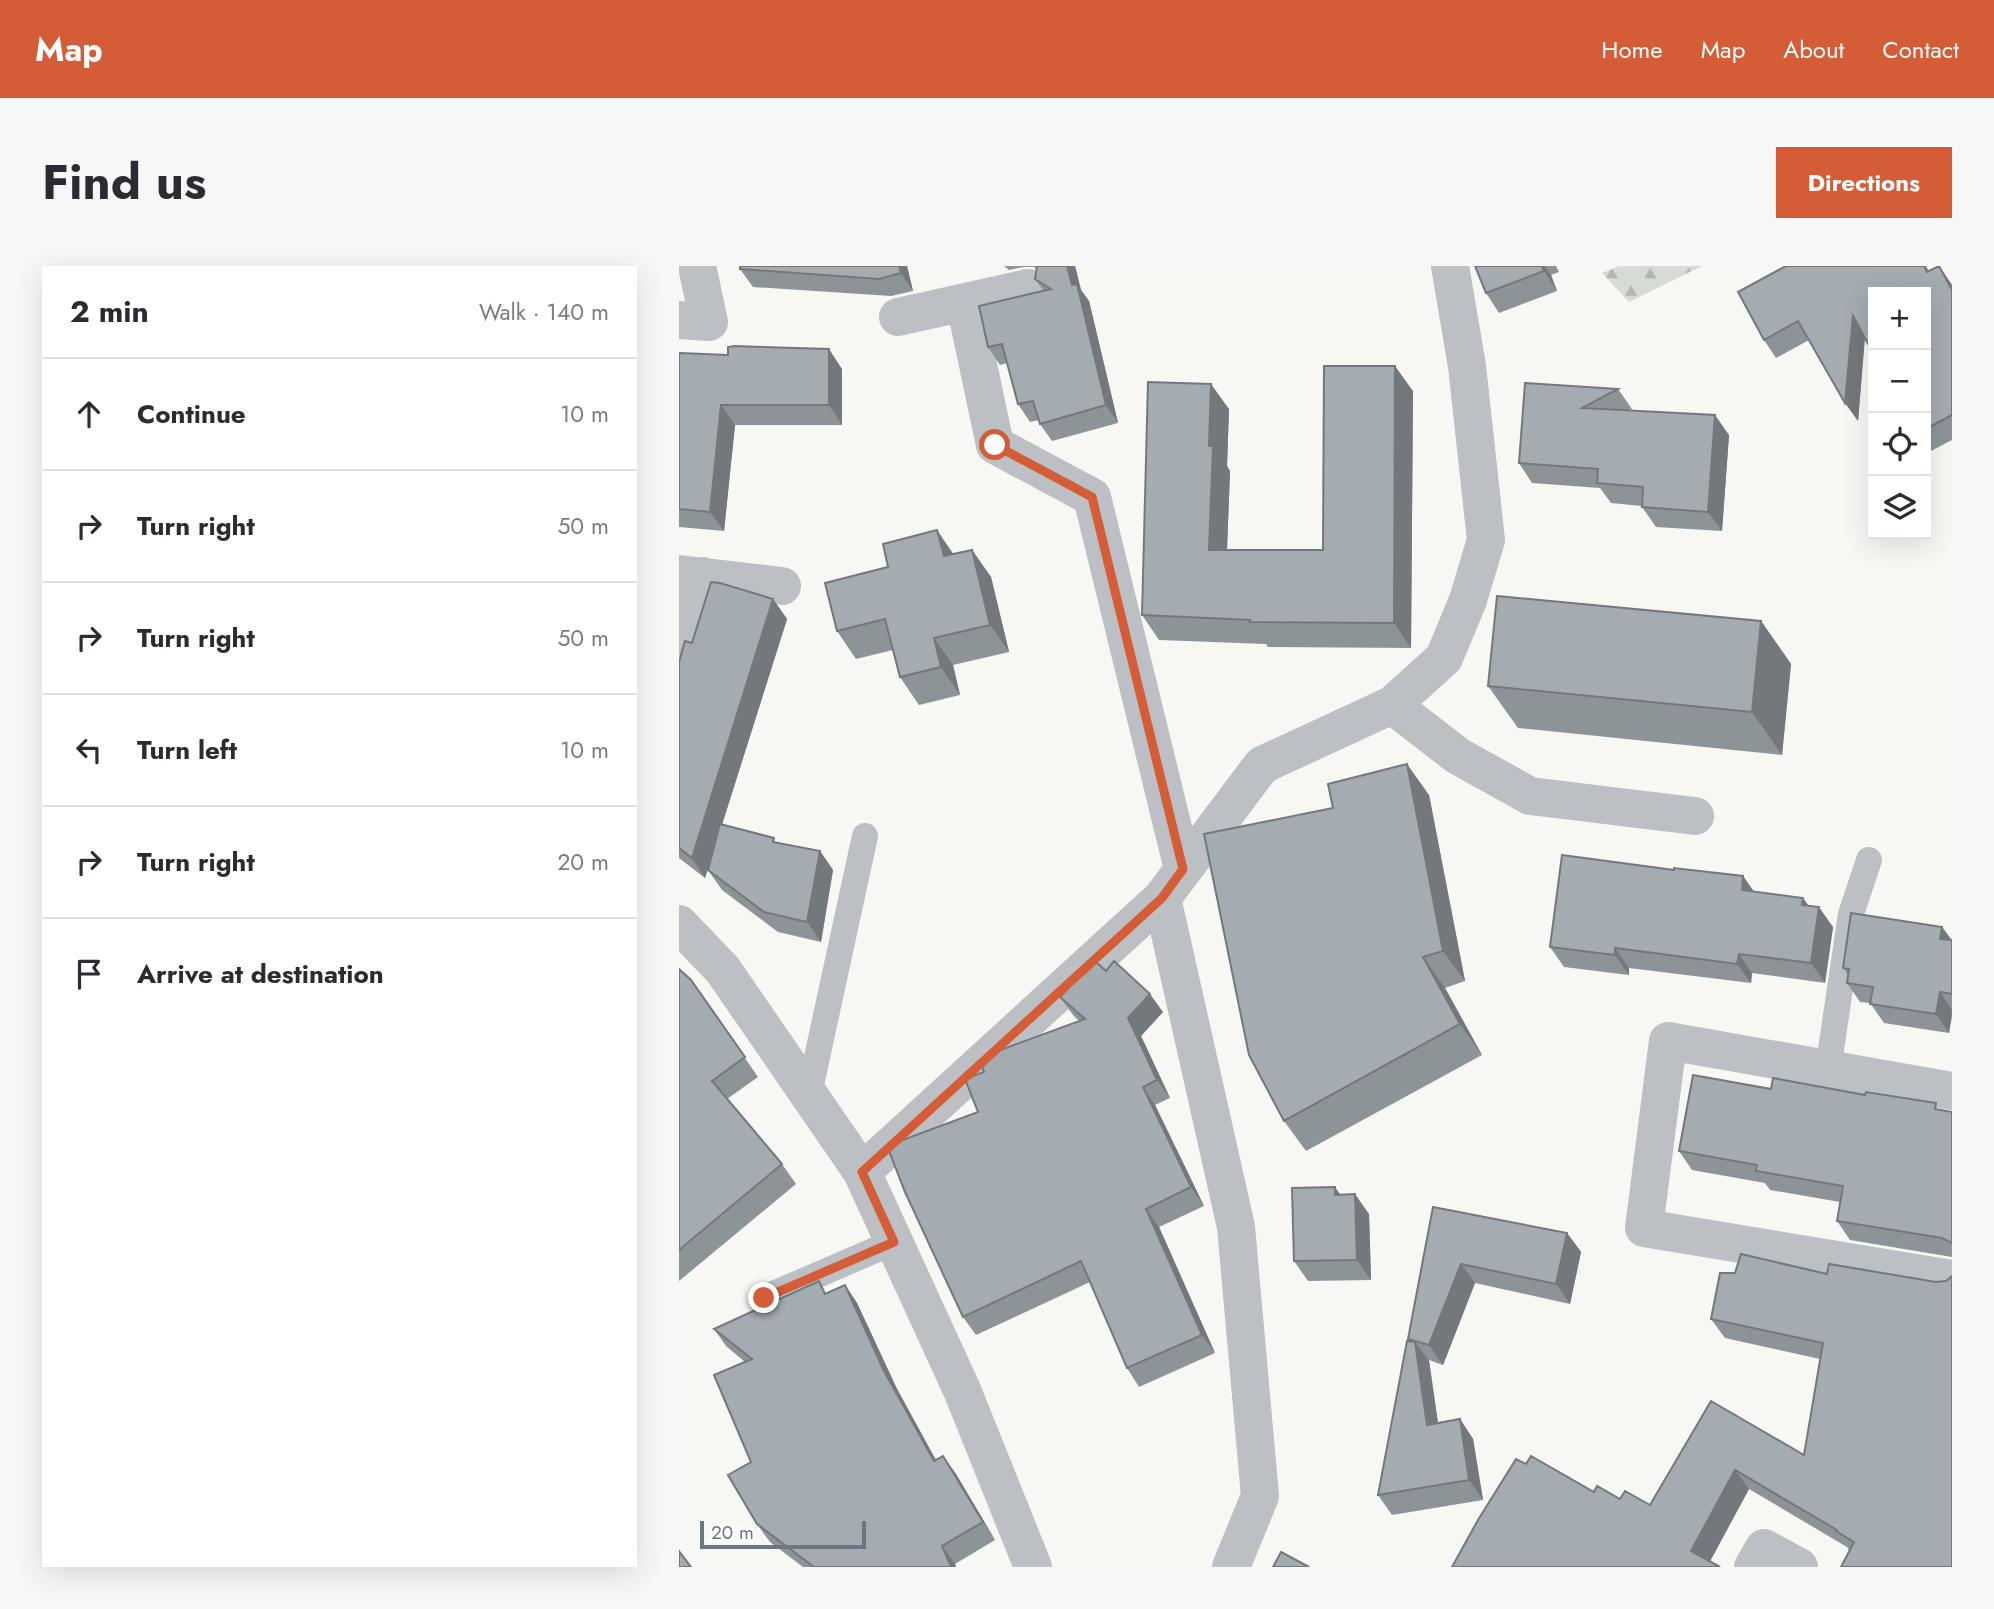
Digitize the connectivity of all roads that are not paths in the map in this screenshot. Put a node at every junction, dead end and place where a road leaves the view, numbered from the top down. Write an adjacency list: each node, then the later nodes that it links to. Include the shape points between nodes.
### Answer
1 (697, 266): 6 (street, via 709,322)
2 (1450, 266): 10 (street, via 1467,366 1486,540 1444,658)
3 (1028, 288): 4 (street)
4 (965, 303): 5 (street); 14 (street, via 995,445 1092,497)
5 (898, 317)
6 (679, 320)
7 (691, 575): 8 (street); 9 (street)
8 (782, 586)
9 (679, 637)
10 (1392, 705): 11 (street, via 1458,756 1530,796); 14 (street, via 1262,765)
11 (1695, 816)
12 (865, 836): 18 (lane)
13 (1869, 860): 16 (lane, via 1851,914)
14 (1173, 884): 19 (street); 24 (street, via 1235,1227 1260,1496)
15 (679, 924): 18 (street, via 723,970)
16 (1828, 1070): 17 (street); 21 (street, via 1668,1041 1644,1228)
17 (1952, 1091)
18 (809, 1094): 19 (street)
19 (862, 1172): 20 (street)
20 (894, 1242): 22 (lane); 23 (street, via 962,1390)
21 (1952, 1279)
22 (764, 1298)
23 (1033, 1567)
24 (1231, 1567)
25 (1753, 1567): 26 (street, via 1764,1548)
26 (1798, 1567)

